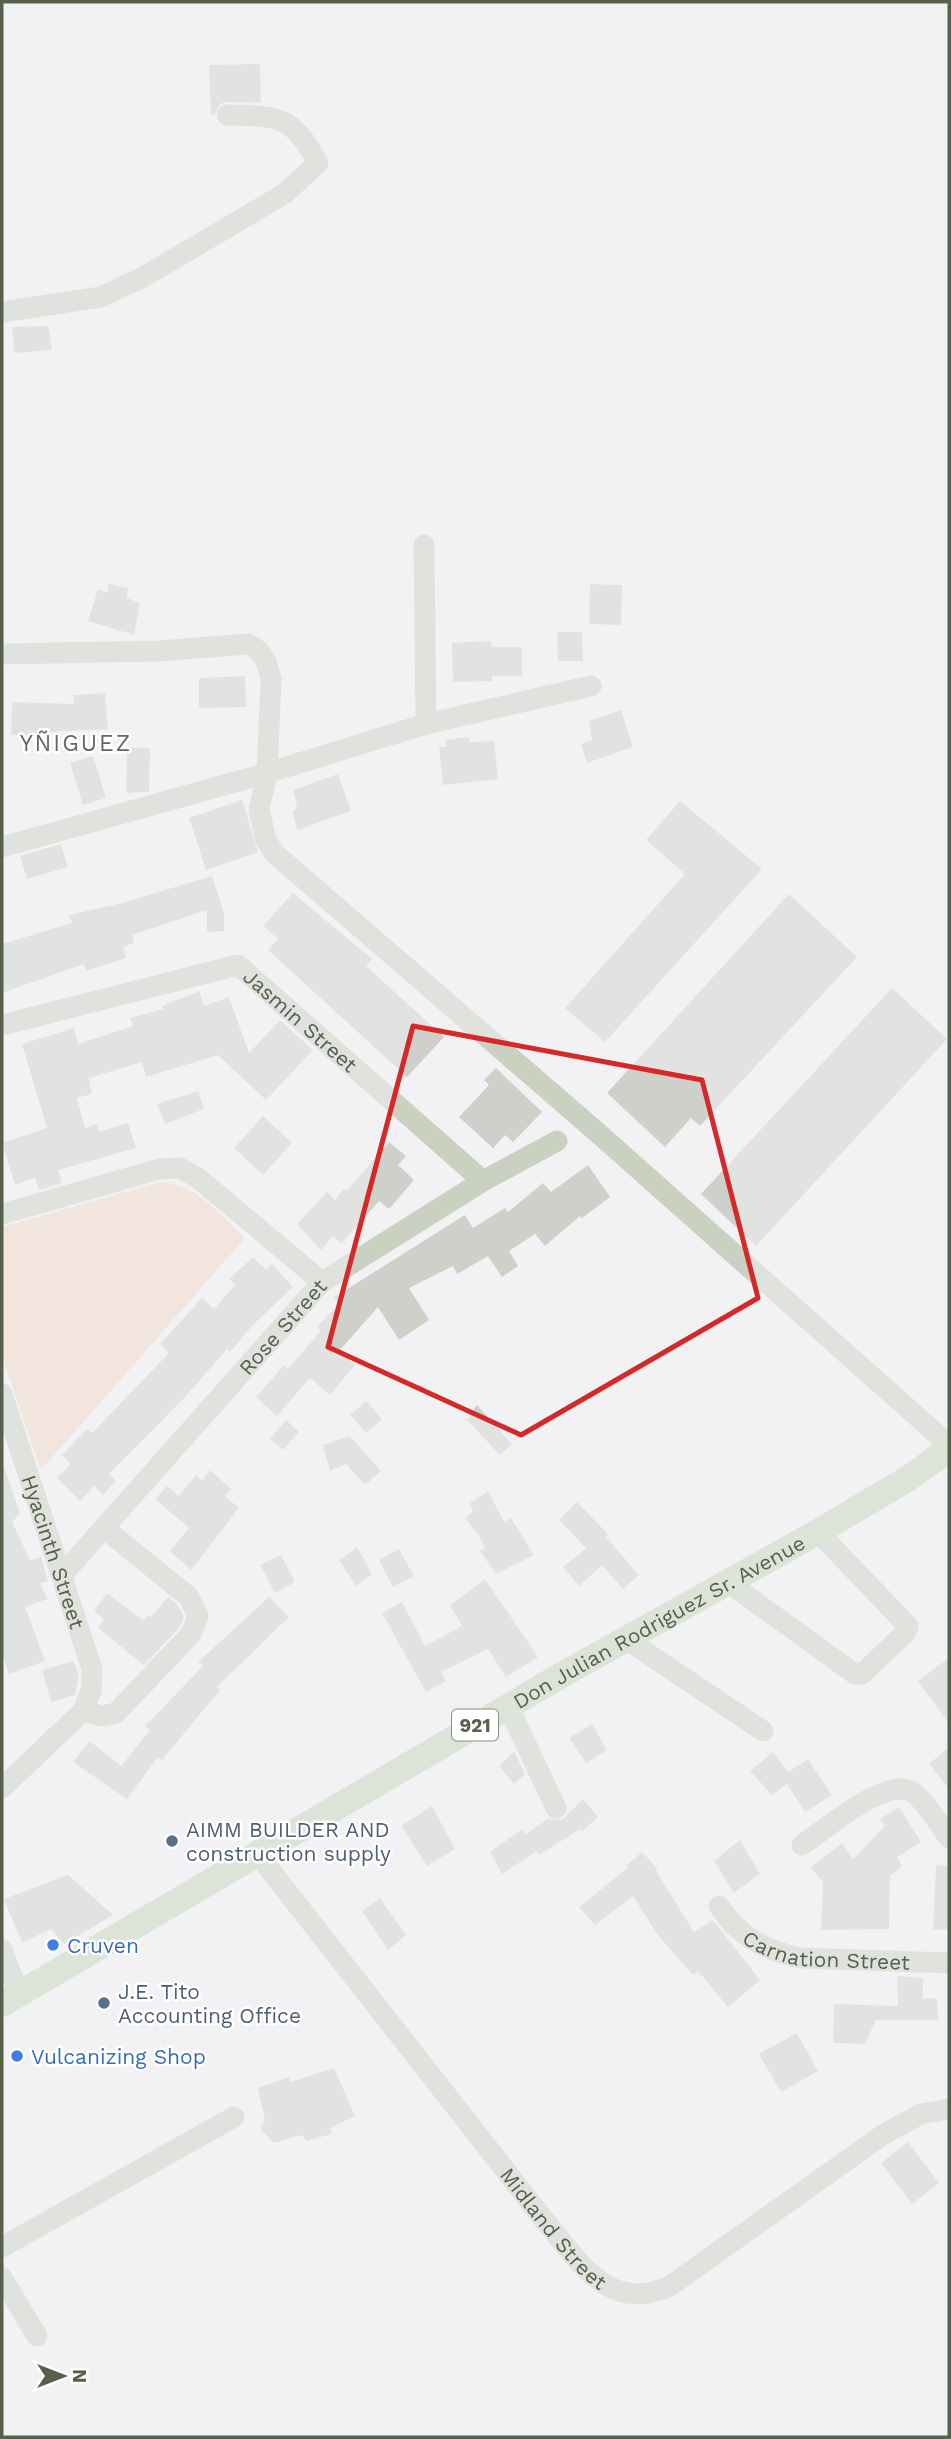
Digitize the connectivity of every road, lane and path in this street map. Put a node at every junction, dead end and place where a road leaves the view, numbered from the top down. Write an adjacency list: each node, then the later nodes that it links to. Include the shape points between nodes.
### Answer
1 (227, 115): 2 (street, via 276,116 304,138 318,163 284,194 101,297)
2 (2, 312)
3 (424, 545): 6 (street)
4 (2, 654): 7 (street, via 248,644 258,648 271,680)
5 (591, 686): 6 (street)
6 (426, 724): 7 (street)
7 (267, 773): 8 (street); 15 (street, via 260,810 274,853 598,1133)
8 (2, 847)
9 (2, 1026): 11 (street, Jasmin Street, via 238,965)
10 (557, 1141): 11 (street, Rose Street)
11 (484, 1181): 13 (street, Rose Street)
12 (2, 1214): 13 (street, via 159,1169 180,1168)
13 (322, 1282): 16 (street, Rose Street)
14 (2, 1394): 18 (street, Hyacinth Street)
15 (949, 1447): 17 (main road, Don Julian Rodriguez Sr. Avenue / 921, via 909,1478)
16 (104, 1528): 18 (street, Rose Street); 22 (street, via 189,1597 198,1616 191,1634 116,1713 102,1716)
17 (818, 1532): 19 (main road, Don Julian Rodriguez Sr. Avenue / 921); 19 (street, via 908,1626 862,1674 855,1674)
18 (62, 1575): 22 (street, Hyacinth Street, via 92,1669 91,1691)
19 (729, 1583): 20 (main road, Don Julian Rodriguez Sr. Avenue / 921)
20 (626, 1639): 21 (main road, Don Julian Rodriguez Sr. Avenue / 921); 23 (street)
21 (508, 1706): 25 (street); 28 (main road, Don Julian Rodriguez Sr. Avenue / 921)
22 (83, 1711): 24 (street)
23 (763, 1731)
24 (2, 1788)
25 (556, 1808)
26 (949, 1838): 27 (street, via 915,1794 896,1787)
27 (802, 1845)
28 (256, 1852): 32 (main road, Don Julian Rodriguez Sr. Avenue / 921); 33 (street, Midland Street, via 545,2221 587,2270 606,2287 626,2295 655,2293 670,2286 884,2134 921,2114)
29 (719, 1906): 31 (street, Carnation Street, via 740,1932 776,1953 800,1958)
30 (2, 1950): 32 (street)
31 (949, 1963)
32 (10, 1999)
33 (949, 2109)
34 (234, 2117): 35 (street)
35 (2, 2247)
36 (2, 2278): 37 (street)
37 (37, 2336)

